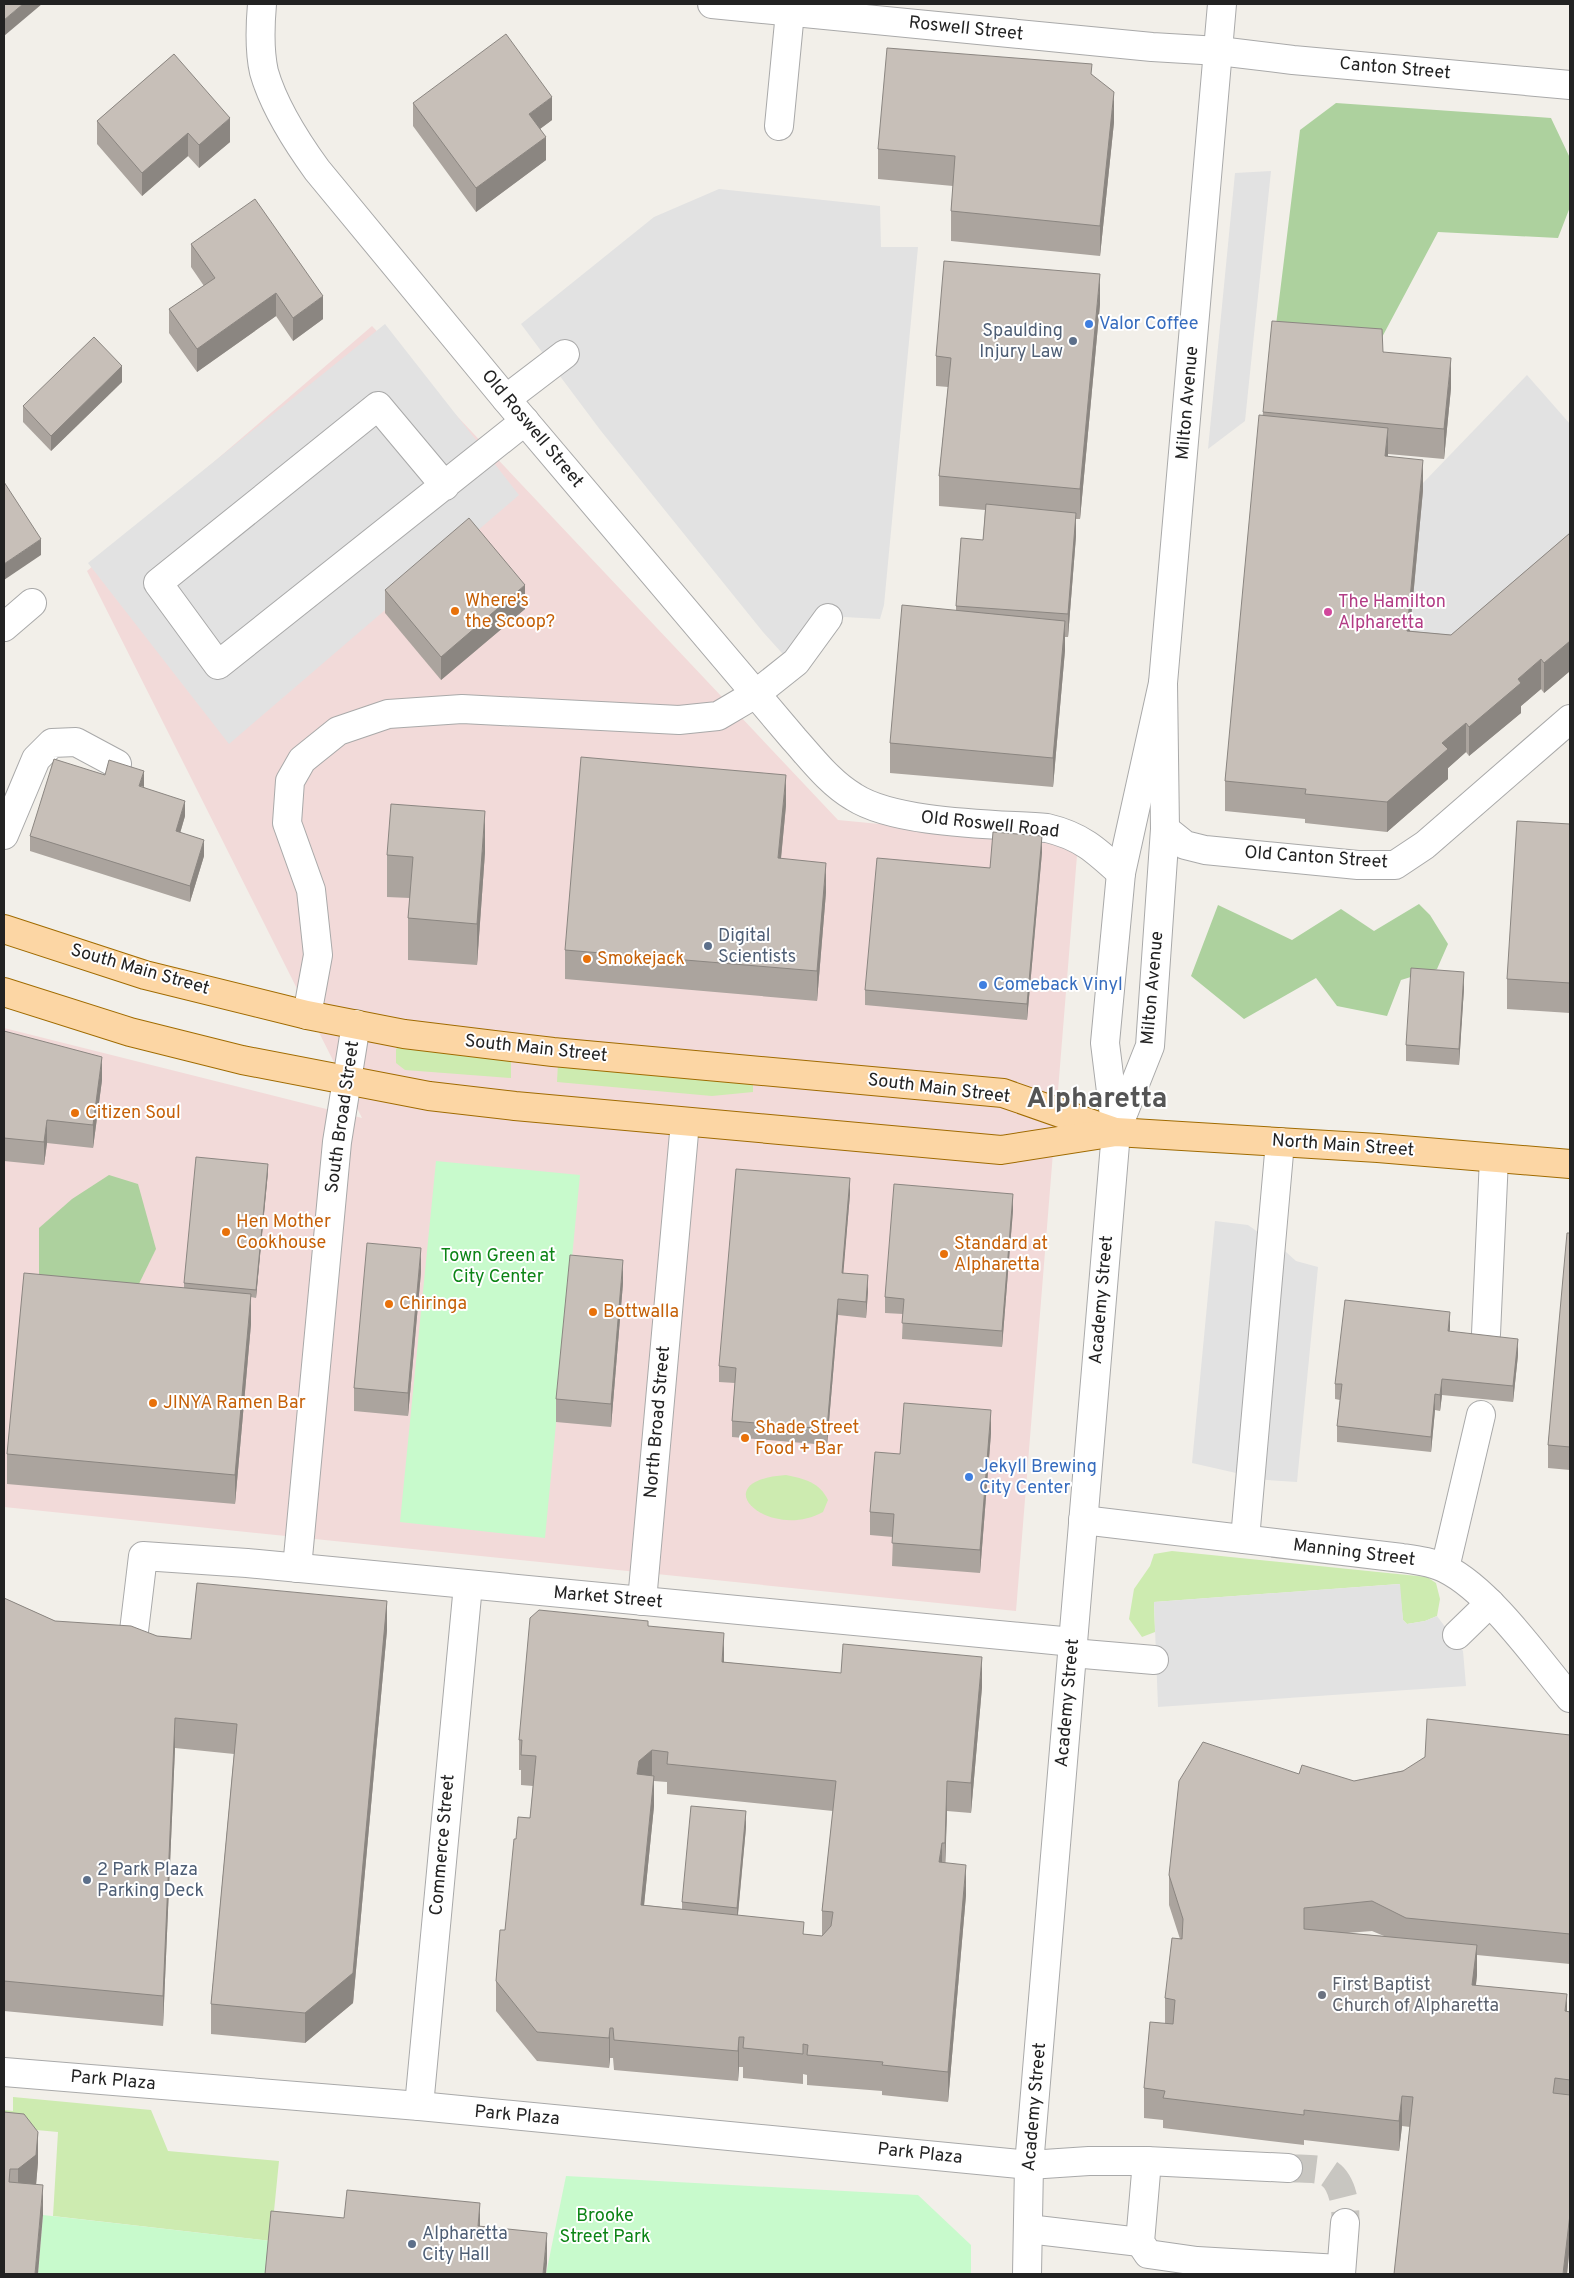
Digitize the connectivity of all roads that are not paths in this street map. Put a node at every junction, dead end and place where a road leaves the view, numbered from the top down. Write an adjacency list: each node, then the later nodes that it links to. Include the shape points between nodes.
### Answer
1 (262, 4): 9 (street, Old Roswell Street, via 259,34 264,73 297,143)
2 (712, 4): 4 (street, Roswell Street)
3 (1222, 4): 5 (street, Milton Avenue)
4 (790, 12): 5 (street, Roswell Street); 7 (street)
5 (1219, 51): 6 (street, Canton Street); 15 (street, Milton Avenue)
6 (1570, 85)
7 (779, 126)
8 (566, 354): 9 (street)
9 (506, 399): 10 (street, Old Roswell Street)
10 (525, 421): 11 (street); 16 (street, Old Roswell Street)
11 (445, 486): 11 (street, via 218,665 158,583 378,406)
12 (32, 603): 14 (street)
13 (828, 618): 16 (street, via 796,662)
14 (4, 627)
15 (1163, 683): 20 (street, Milton Avenue); 22 (street, Milton Avenue)
16 (757, 693): 19 (street, Old Roswell Street, via 829,777 853,797); 25 (street, via 718,716 679,720 462,709 388,714 338,731 302,760 290,781 287,823 311,890 318,954)
17 (1570, 719): 20 (street, Old Canton Street, via 1426,845 1395,865 1358,865 1205,850 1185,846)
18 (116, 764): 21 (street, via 76,742 52,743 36,759)
19 (878, 809): 22 (street, Old Roswell Road, via 910,816 1047,828 1088,844)
20 (1166, 829): 29 (street, Milton Avenue, via 1150,1046)
21 (4, 835)
22 (1121, 873): 29 (street, Milton Avenue, via 1105,1043)
23 (4, 929): 25 (main road, South Main Street, via 145,975)
24 (4, 992): 27 (main road, via 130,1032)
25 (307, 1015): 26 (main road, South Main Street)
26 (356, 1024): 27 (street, South Broad Street); 29 (main road, South Main Street, via 452,1041 544,1051 1003,1093)
27 (347, 1082): 28 (main road, via 429,1096); 37 (street, South Broad Street, via 337,1142)
28 (685, 1122): 29 (main road, via 1001,1150); 40 (street, North Broad Street)
29 (1116, 1132): 30 (main road, North Main Street); 35 (street, Academy Street)
30 (1280, 1142): 31 (main road, North Main Street); 36 (street)
31 (1494, 1158): 32 (main road, North Main Street); 33 (street)
32 (1570, 1164)
33 (1486, 1334)
34 (1481, 1415): 38 (street)
35 (1083, 1520): 36 (street, Manning Street); 43 (street, Academy Street)
36 (1245, 1539): 38 (street, Manning Street, via 1402,1558)
37 (297, 1568): 39 (street, Market Street); 44 (street, Market Street, via 143,1556)
38 (1445, 1568): 41 (street, Manning Street)
39 (468, 1585): 40 (street, Market Street); 48 (street, Commerce Street)
40 (642, 1601): 43 (street, Market Street)
41 (1490, 1603): 42 (street); 46 (street, Manning Street)
42 (1457, 1635)
43 (1072, 1648): 45 (street, Market Street); 50 (street, Academy Street)
44 (130, 1656)
45 (1154, 1660)
46 (1570, 1698)
47 (4, 2072): 48 (street, Park Plaza)
48 (419, 2106): 50 (street, Park Plaza)
49 (1147, 2162): 50 (street, Park Plaza); 51 (street, Park Plaza); 54 (street)
50 (1029, 2165): 53 (street, Academy Street)
51 (1288, 2168)
52 (1345, 2223): 55 (street)
53 (1028, 2229): 54 (street); 56 (street, Academy Street)
54 (1140, 2242): 55 (street, via 1148,2254)
55 (1340, 2272)
56 (1027, 2274)

